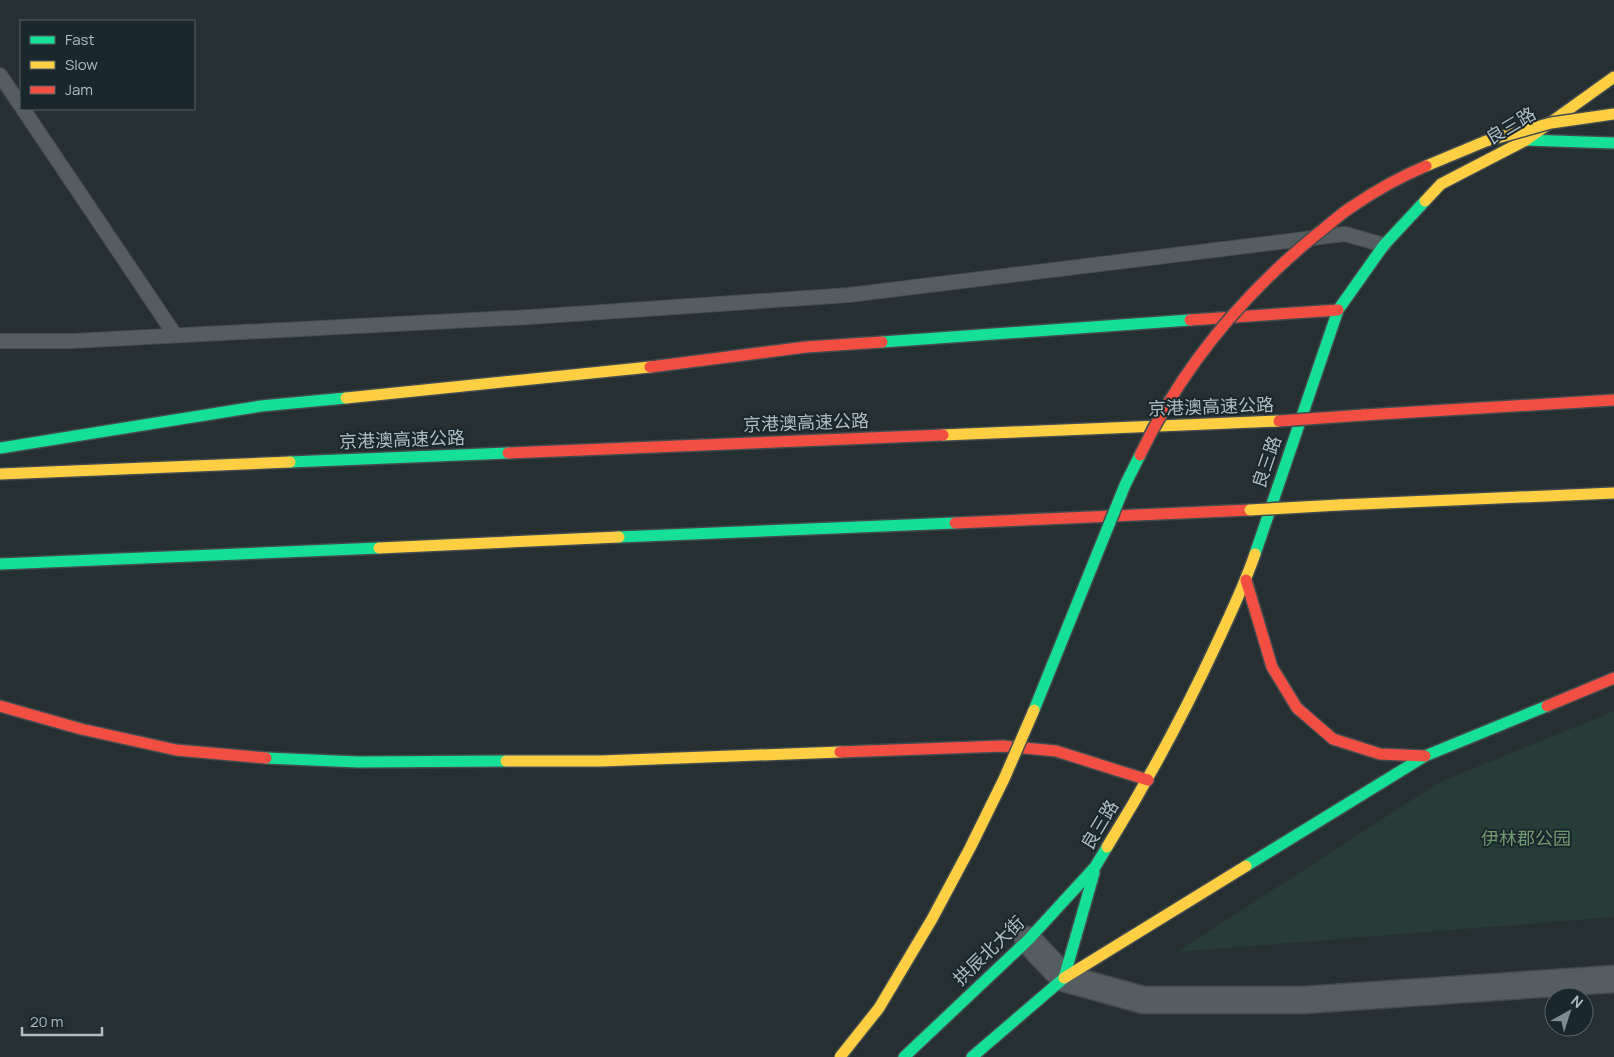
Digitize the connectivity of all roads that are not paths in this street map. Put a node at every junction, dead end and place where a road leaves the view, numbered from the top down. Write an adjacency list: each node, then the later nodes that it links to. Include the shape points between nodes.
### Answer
1 (0, 75): 3 (lane)
2 (1614, 77): 6 (main road, 良三路)
3 (20, 105)
4 (23, 110): 10 (lane)
5 (1614, 114): 26 (main road, bridge, via 1551,123 1486,141 1416,170 1352,206 1283,262 1234,312 1192,365 1157,419 1125,485 1031,718 974,839 932,919 879,1008)
6 (1526, 140): 7 (main road); 8 (main road, 良三路, via 1441,184)
7 (1614, 143)
8 (1384, 245): 9 (main road, 良三路); 10 (lane, via 1345,234 849,295 530,317)
9 (1338, 310): 13 (main road, via 806,347 602,373 261,406); 17 (main road, 良三路)
10 (175, 335): 11 (lane)
11 (0, 341)
12 (1614, 400): 14 (main road, 京港澳高速公路, bridge, via 1280,421)
13 (0, 448)
14 (0, 474)
15 (1614, 493): 16 (main road, bridge)
16 (0, 564)
17 (1246, 580): 20 (main road, via 1272,667 1297,708 1332,738 1380,754); 21 (main road, 良三路, via 1189,704)
18 (1614, 678): 20 (main road)
19 (0, 706): 21 (main road, via 81,729 176,750 267,758 358,762 601,761 1003,746 1056,751)
20 (1425, 756): 24 (main road)
21 (1148, 780): 22 (main road, 良三路)
22 (1096, 867): 23 (main road, 拱辰北大街); 24 (main road)
23 (1028, 940): 24 (street); 27 (main road, 拱辰北大街)
24 (1064, 978): 25 (street, via 1143,1000 1303,1000); 28 (main road)
25 (1614, 979)
26 (840, 1057)
27 (904, 1057)
28 (972, 1057)

